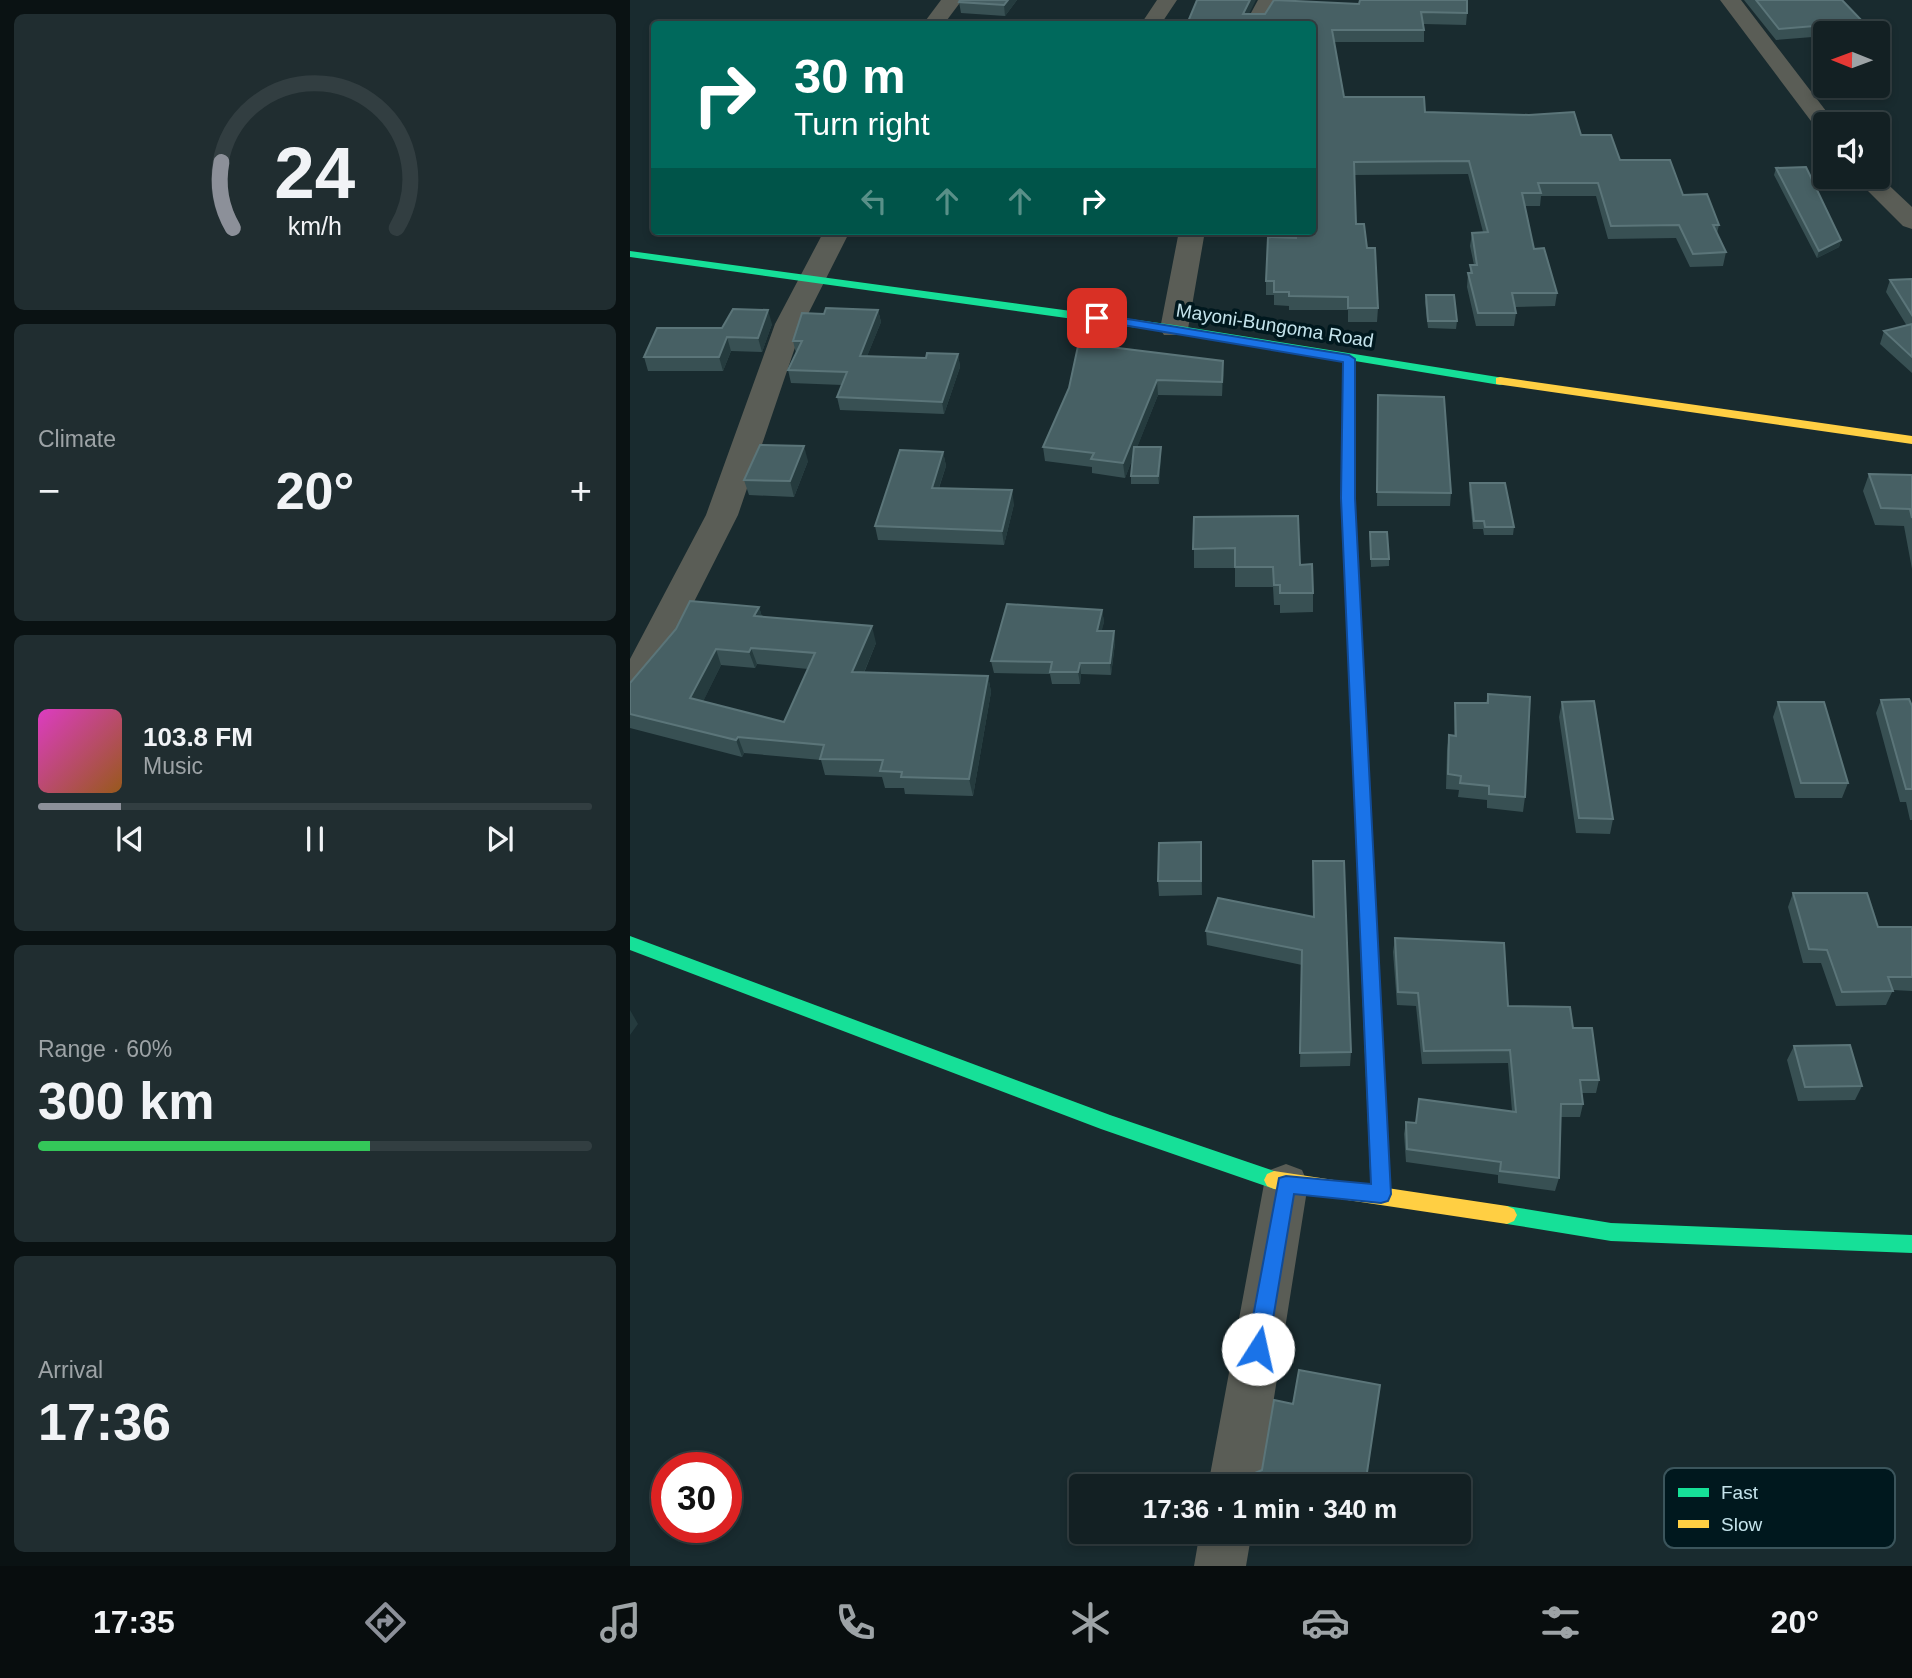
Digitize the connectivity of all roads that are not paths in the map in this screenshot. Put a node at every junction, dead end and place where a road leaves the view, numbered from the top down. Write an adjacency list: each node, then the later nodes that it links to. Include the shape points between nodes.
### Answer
1 (952, 0): 5 (street)
2 (1167, 0): 6 (street)
3 (1268, 0): 7 (street)
4 (1730, 0): 8 (street)
5 (935, 21)
6 (1153, 21)
7 (1257, 21)
8 (1816, 112)
9 (1879, 189): 10 (street)
10 (1912, 221)
11 (835, 235): 14 (street)
12 (1191, 235): 15 (street)
13 (630, 254): 14 (street, Mayoni-Bungoma Road)
14 (813, 277): 15 (street, Mayoni-Bungoma Road); 18 (street, via 789,324 722,514 648,661)
15 (1174, 329): 16 (street, Mayoni-Bungoma Road)
16 (1349, 359): 17 (street, Mayoni-Bungoma Road); 21 (street, via 1348,498)
17 (1912, 440)
18 (630, 682)
19 (630, 943): 20 (street, via 1108,1124)
20 (1286, 1184): 21 (street); 23 (street)
21 (1381, 1194): 22 (street, via 1611,1232)
22 (1912, 1244)
23 (1236, 1474)
24 (1224, 1544): 25 (street)
25 (1220, 1566)

